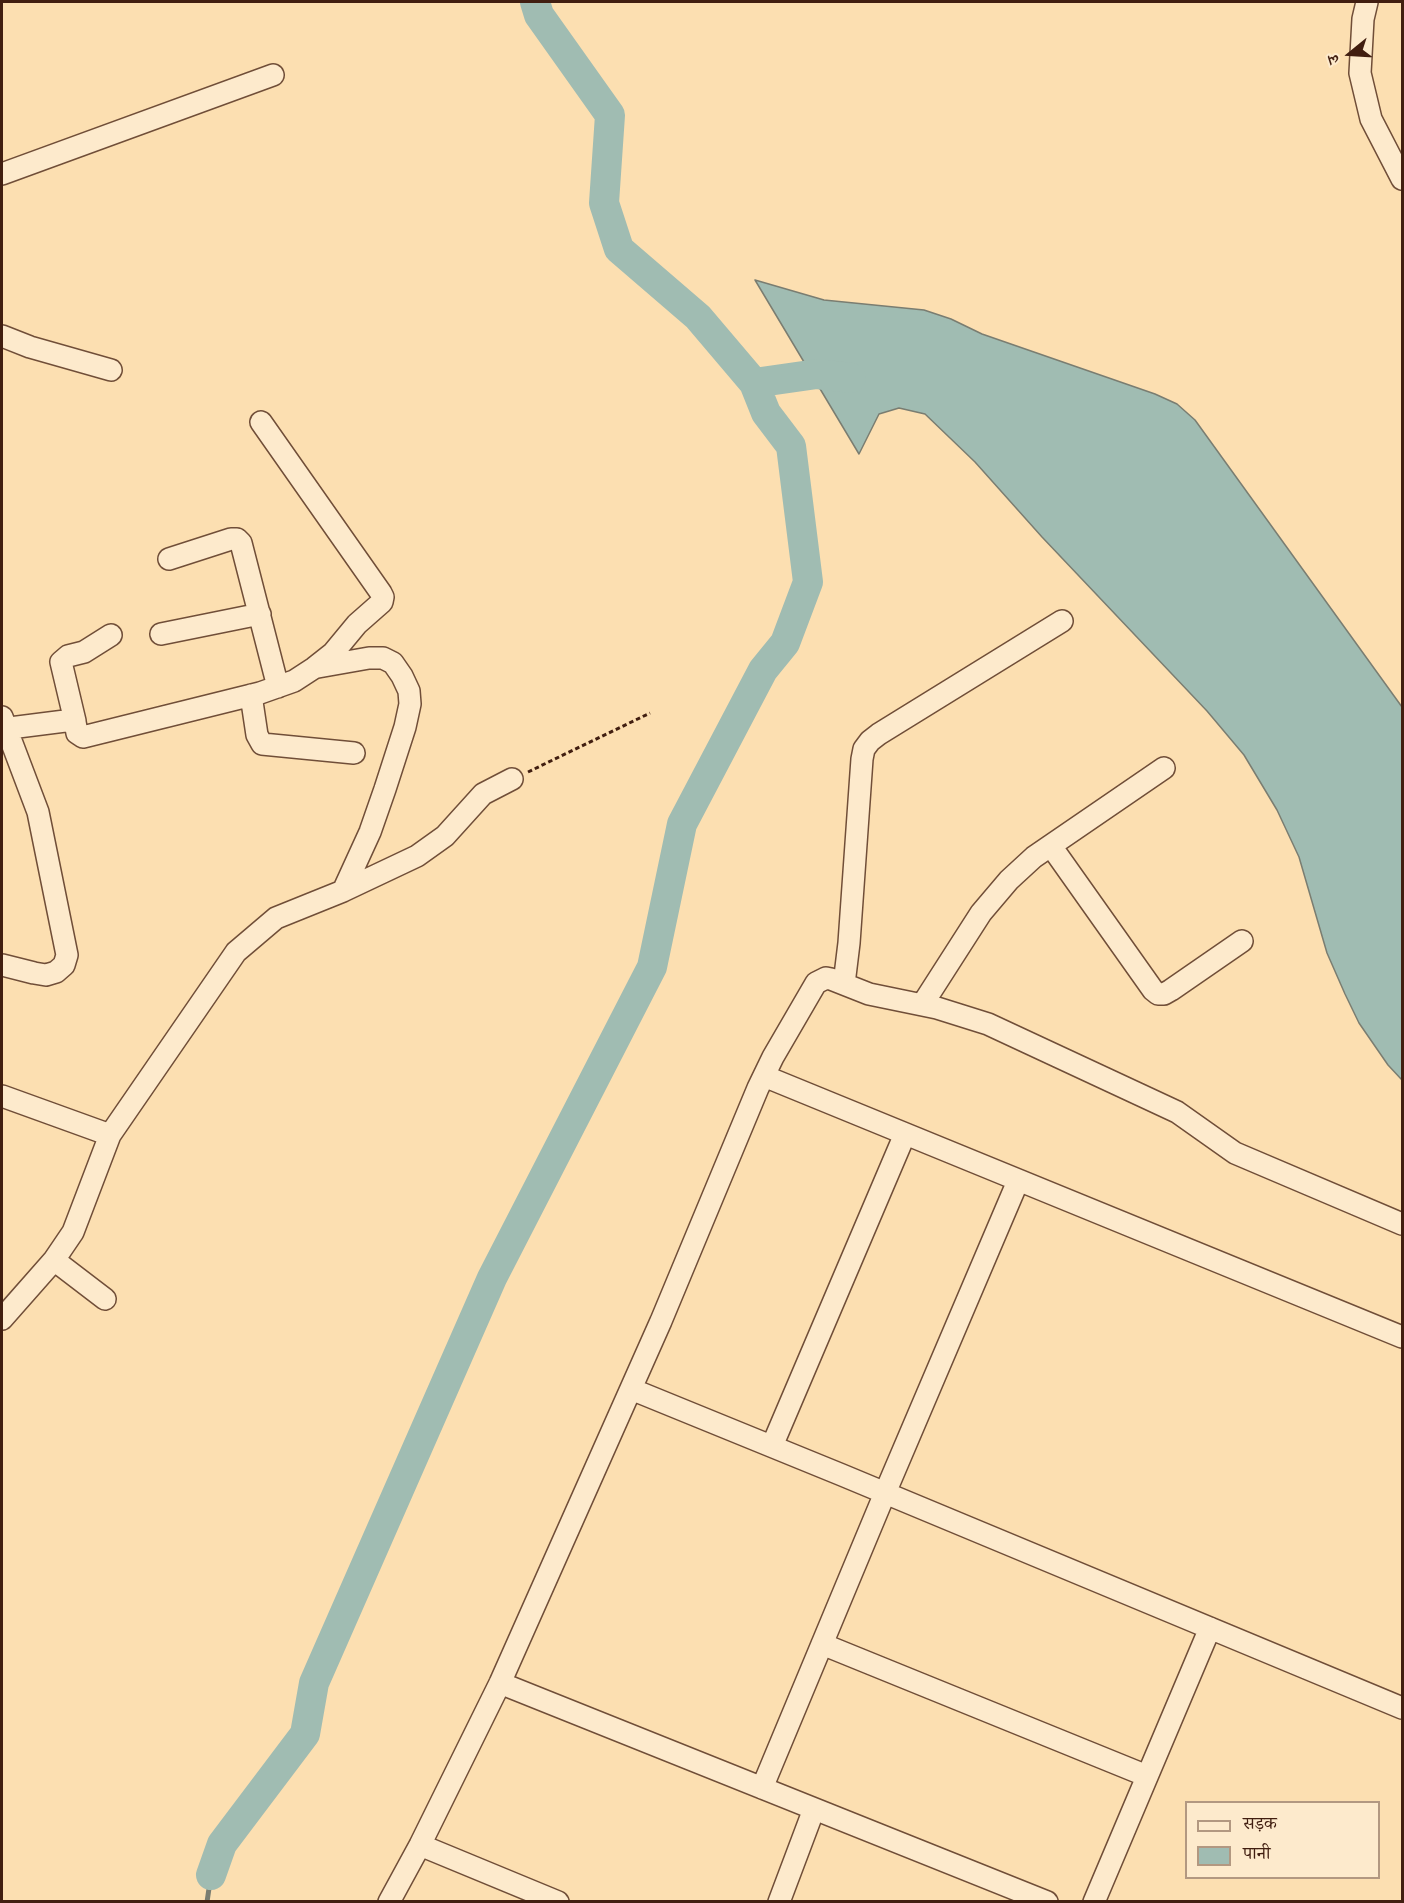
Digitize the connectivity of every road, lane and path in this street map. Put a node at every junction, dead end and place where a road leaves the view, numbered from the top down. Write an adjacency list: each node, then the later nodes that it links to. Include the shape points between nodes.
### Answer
1 (1367, 2): 4 (street, via 1360,73 1371,119)
2 (273, 75): 3 (street)
3 (2, 174)
4 (1402, 179)
5 (2, 336): 6 (street)
6 (111, 370)
7 (261, 422): 13 (street, via 383,597 333,653)
8 (169, 559): 9 (street, via 237,539 244,550)
9 (260, 614): 11 (street); 14 (street)
10 (1062, 621): 26 (street, via 879,734 864,749)
11 (161, 634)
12 (111, 635): 17 (street, via 61,662)
13 (314, 668): 14 (street); 23 (street, via 383,658 393,663 409,691 405,727 385,789)
14 (278, 687): 15 (street)
15 (251, 695): 17 (street, via 83,737 77,733); 19 (street, via 262,744)
16 (650, 713): 21 (path)
17 (75, 721): 18 (street)
18 (3, 725): 25 (street, via 38,812 67,956 64,966 46,975)
19 (354, 753)
20 (1164, 768): 22 (street)
21 (512, 779): 23 (street, via 483,794 445,836 417,856)
22 (1051, 846): 24 (street, via 1158,994 1171,990); 27 (street, via 1009,880 981,913)
23 (343, 891): 31 (street, via 276,918 236,952)
24 (1242, 941)
25 (2, 965)
26 (844, 984): 27 (street, via 869,994); 28 (street, via 826,978 816,983)
27 (922, 1005): 33 (street, via 988,1024 1177,1112 1235,1153)
28 (764, 1076): 30 (street); 38 (street)
29 (2, 1096): 31 (street)
30 (905, 1134): 32 (street); 39 (street)
31 (110, 1135): 34 (street, via 73,1232)
32 (1018, 1181): 37 (street); 40 (street)
33 (1402, 1224)
34 (54, 1260): 35 (street); 36 (street)
35 (105, 1299)
36 (2, 1319)
37 (1402, 1337)
38 (631, 1389): 39 (street); 43 (street)
39 (772, 1446): 40 (street)
40 (885, 1493): 41 (street); 42 (street)
41 (1210, 1628): 44 (street); 45 (street)
42 (822, 1644): 45 (street); 46 (street)
43 (500, 1683): 46 (street); 48 (street)
44 (1402, 1708)
45 (1147, 1776): 53 (street)
46 (762, 1788): 47 (street)
47 (814, 1809): 51 (street); 52 (street)
48 (420, 1845): 49 (street); 50 (street)
49 (389, 1902)
50 (558, 1902)
51 (779, 1902)
52 (1047, 1902)
53 (1094, 1902)

